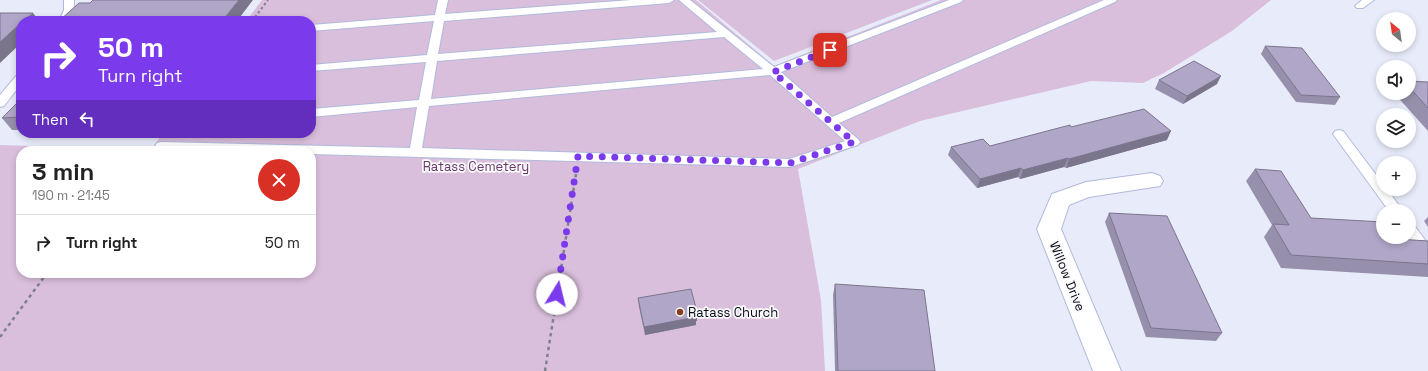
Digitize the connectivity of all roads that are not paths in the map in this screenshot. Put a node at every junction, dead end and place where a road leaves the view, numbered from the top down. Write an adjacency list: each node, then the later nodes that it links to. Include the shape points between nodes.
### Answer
1 (69, 0): 9 (lane)
2 (443, 0): 10 (lane)
3 (669, 0): 10 (lane)
4 (684, 0): 12 (lane)
5 (958, 0): 15 (lane)
6 (1112, 0): 20 (lane)
7 (1369, 0): 8 (lane)
8 (1360, 6)
9 (66, 16)
10 (440, 17): 11 (lane); 13 (lane)
11 (316, 28)
12 (725, 34): 13 (lane); 15 (lane)
13 (433, 58): 14 (lane); 18 (lane)
14 (316, 68)
15 (773, 72): 18 (lane); 20 (lane)
16 (16, 83): 17 (lane)
17 (0, 103)
18 (424, 103): 19 (lane); 23 (lane)
19 (316, 113)
20 (831, 122): 23 (lane, via 854,142 790,163)
21 (1339, 134): 25 (lane)
22 (316, 150): 23 (lane)
23 (415, 152)
24 (1152, 181): 28 (street, Willow Drive, via 1086,190 1060,200 1049,229)
25 (1391, 204)
26 (1416, 239): 27 (lane)
27 (1428, 255)
28 (1107, 371)

